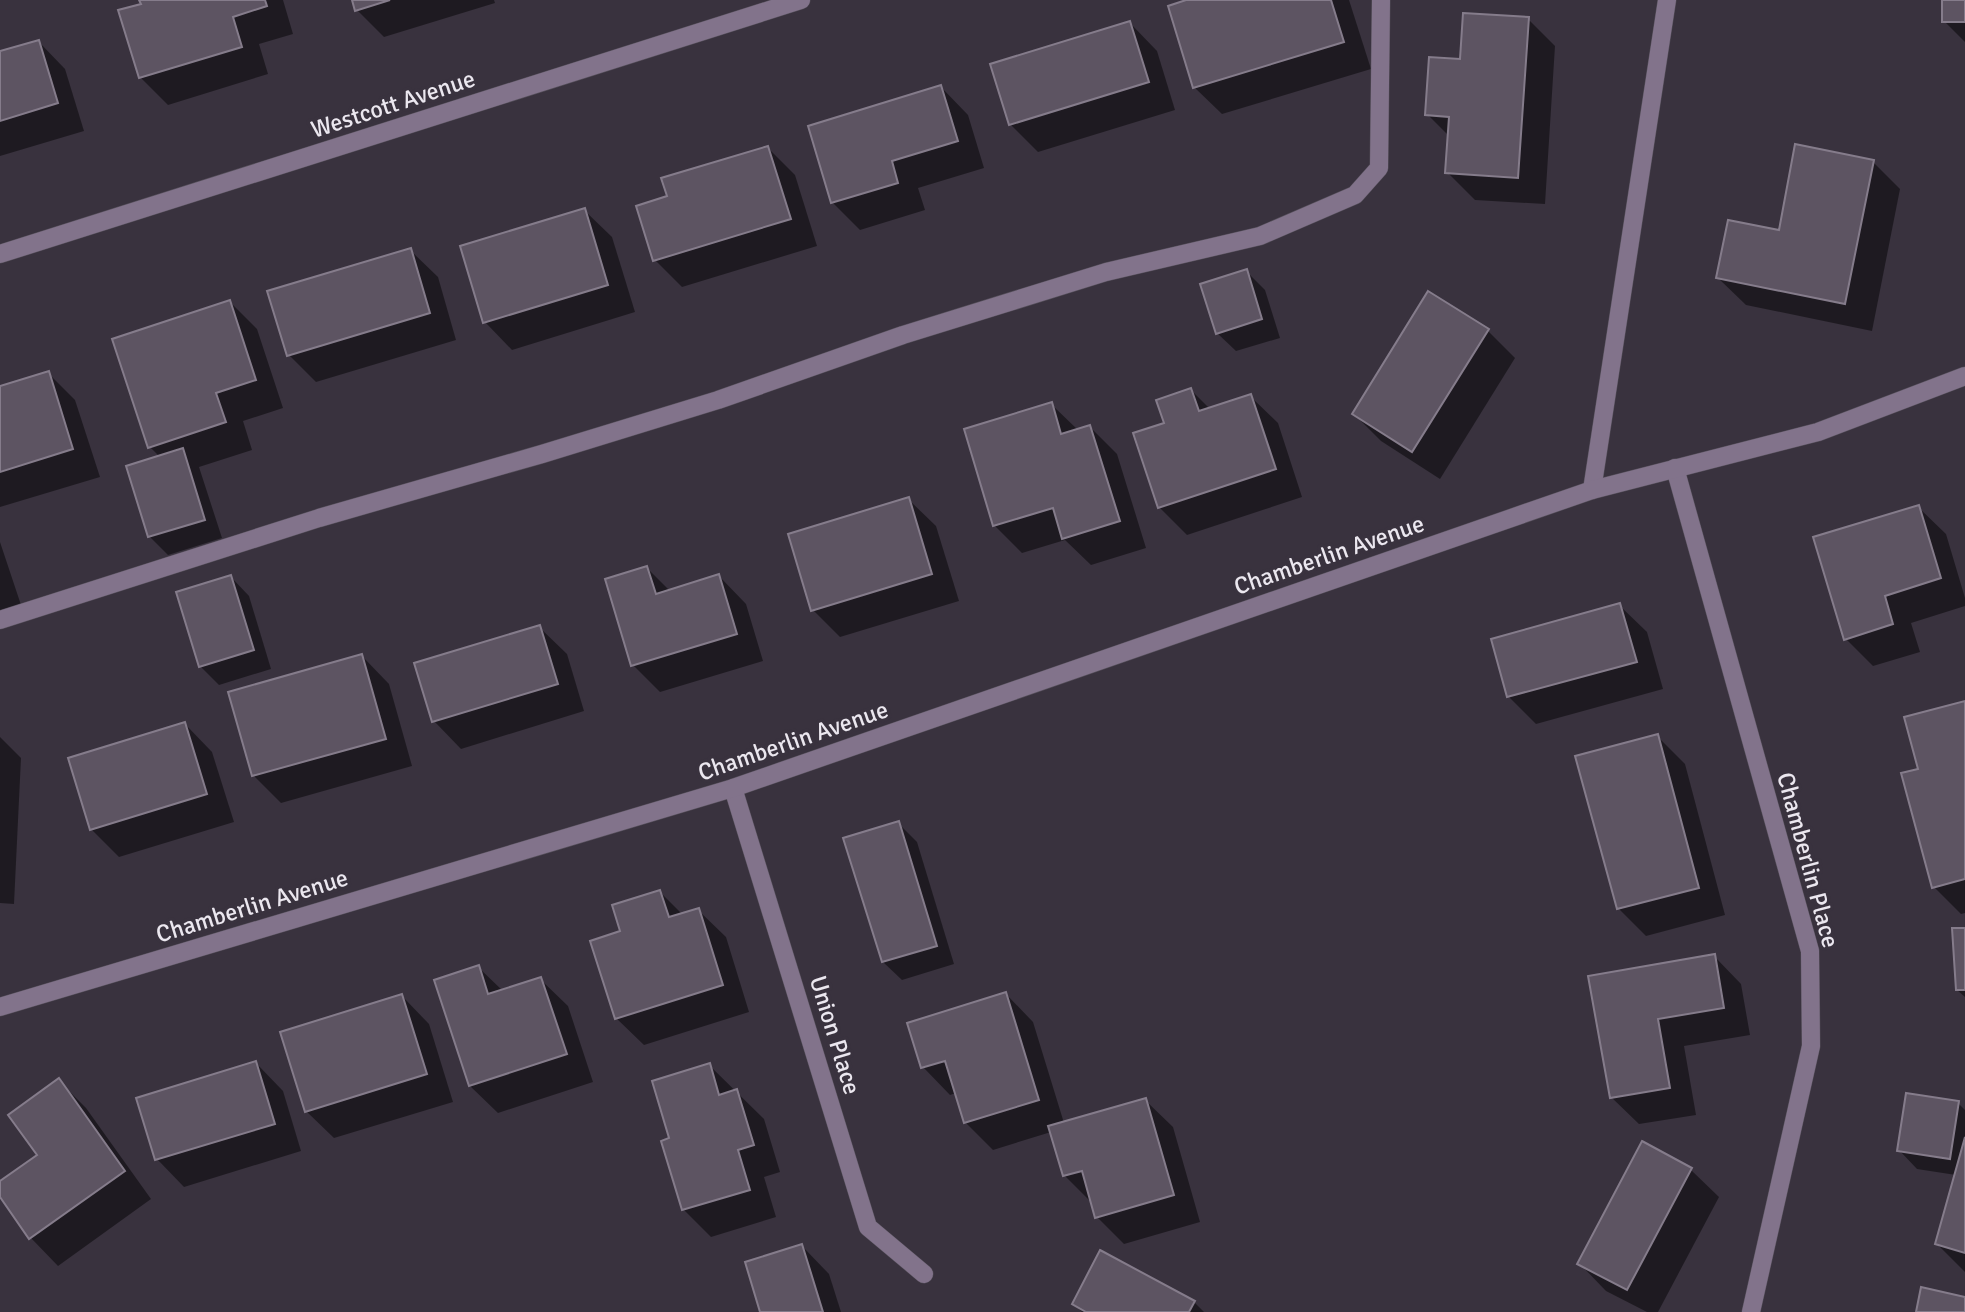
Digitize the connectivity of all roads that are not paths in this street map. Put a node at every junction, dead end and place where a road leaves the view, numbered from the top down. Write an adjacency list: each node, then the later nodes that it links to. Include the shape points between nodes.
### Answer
1 (801, 0): 4 (street, Westcott Avenue)
2 (1381, 0): 8 (street, via 1379,168 1354,195 1260,236 1106,272 903,335 705,404 318,518)
3 (1667, 0): 7 (street)
4 (0, 254)
5 (1965, 376): 6 (street, Chamberlin Avenue, via 1818,432)
6 (1675, 468): 7 (street, Chamberlin Avenue); 12 (street, Chamberlin Place, via 1810,951 1811,1046)
7 (1592, 490): 9 (street, Chamberlin Avenue)
8 (0, 620)
9 (733, 788): 10 (street, Chamberlin Avenue); 11 (street, Union Place, via 868,1227)
10 (0, 1007)
11 (923, 1274)
12 (1751, 1312)

